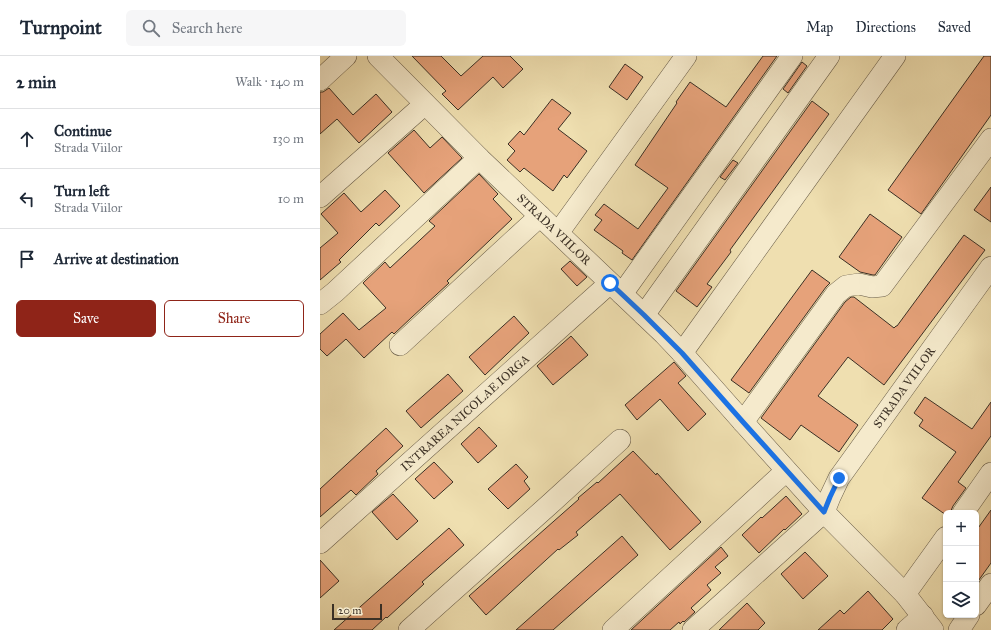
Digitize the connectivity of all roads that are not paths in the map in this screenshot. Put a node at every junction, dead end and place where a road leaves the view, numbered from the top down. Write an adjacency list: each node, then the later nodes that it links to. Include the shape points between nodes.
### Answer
1 (346, 56): 7 (street)
2 (378, 56): 8 (street, STRADA VIILOR)
3 (686, 56): 13 (street)
4 (792, 56): 15 (street, INTRAREA NICOLAE IORGA)
5 (829, 56): 17 (street)
6 (895, 56): 19 (street)
7 (320, 80)
8 (425, 104): 10 (street, STRADA VIILOR); 11 (street)
9 (991, 139): 20 (street, via 882,286 846,286 836,294)
10 (479, 158): 12 (street, STRADA VIILOR); 16 (street)
11 (320, 197)
12 (540, 216): 13 (street, STRADA VIILOR); 18 (street)
13 (558, 233): 15 (street, STRADA VIILOR)
14 (991, 268): 25 (street, STRADA VIILOR, via 839,478)
15 (616, 288): 17 (street, STRADA VIILOR); 27 (street, INTRAREA NICOLAE IORGA)
16 (320, 304)
17 (644, 315): 19 (street, STRADA VIILOR)
18 (400, 345)
19 (682, 353): 20 (street, STRADA VIILOR)
20 (743, 422): 22 (street, STRADA VIILOR)
21 (620, 440): 33 (street)
22 (786, 471): 25 (street, STRADA VIILOR); 34 (street)
23 (991, 474): 24 (street)
24 (965, 510)
25 (824, 512): 29 (street, STRADA VIILOR); 35 (street)
26 (943, 541): 29 (street)
27 (320, 543)
28 (991, 584): 30 (street)
29 (905, 594): 32 (street, STRADA VIILOR)
30 (979, 601)
31 (967, 618): 37 (street)
32 (928, 623): 36 (street)
33 (409, 630)
34 (612, 630)
35 (693, 630)
36 (907, 630)
37 (959, 630)

